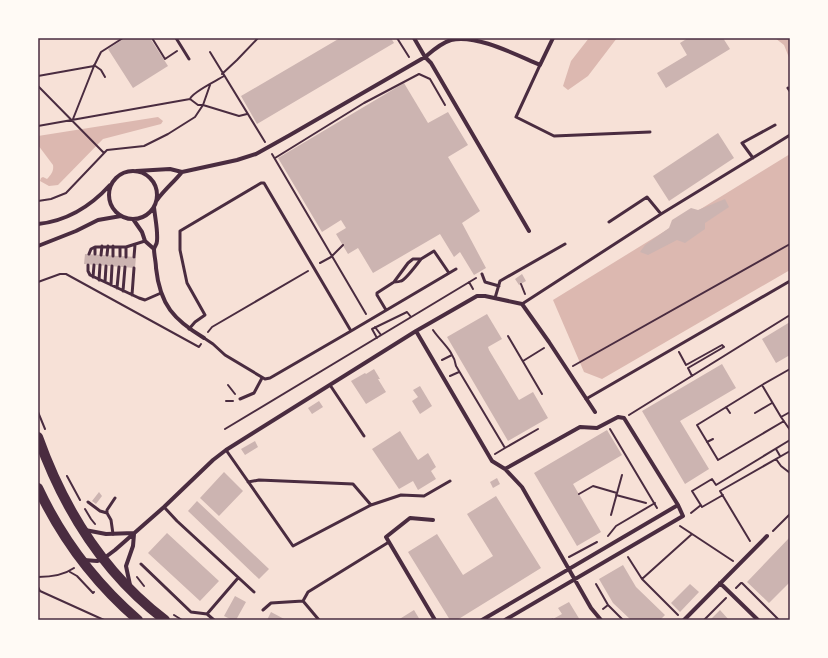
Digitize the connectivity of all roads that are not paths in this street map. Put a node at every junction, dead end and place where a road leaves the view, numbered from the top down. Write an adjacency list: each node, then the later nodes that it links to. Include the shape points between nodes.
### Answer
1 (176, 38): 5 (lane)
2 (414, 38): 4 (street)
3 (553, 38): 6 (street)
4 (425, 57): 6 (street, via 450,40 465,38); 12 (street, via 256,154); 21 (street, via 431,63)
5 (190, 59)
6 (540, 65): 8 (lane, via 516,117 554,136)
7 (775, 125): 10 (lane, via 742,143)
8 (650, 132)
9 (790, 135): 10 (lane)
10 (753, 158): 16 (lane)
11 (136, 171): 12 (street, via 170,169); 13 (street, via 129,171); 14 (street, via 153,182 157,194)
12 (182, 172): 14 (street)
13 (113, 182): 17 (street, via 109,191 110,201); 20 (street, via 84,209 57,220)
14 (156, 201): 15 (street)
15 (154, 207): 18 (street, via 145,216); 32 (street, via 157,242)
16 (661, 214): 19 (lane, via 647,197); 65 (lane)
17 (121, 216): 18 (street); 28 (street, via 98,220)
18 (133, 219): 22 (street)
19 (609, 222)
20 (38, 224)
21 (529, 230)
22 (146, 241): 24 (lane); 32 (street)
23 (565, 244): 59 (lane, via 500,281)
24 (135, 245): 31 (lane); 40 (lane)
25 (102, 246): 26 (lane); 29 (lane); 35 (lane)
26 (108, 246): 27 (lane); 36 (lane)
27 (113, 246): 30 (lane); 37 (lane)
28 (38, 247)
29 (95, 247): 33 (lane, via 90,249); 34 (lane)
30 (120, 247): 31 (lane); 38 (lane)
31 (126, 247): 39 (lane)
32 (154, 249): 62 (street)
33 (89, 254)
34 (95, 254)
35 (101, 255)
36 (107, 255)
37 (113, 256)
38 (120, 256)
39 (126, 256)
40 (134, 257)
41 (421, 258): 51 (lane, via 434,251); 57 (lane, via 408,263); 57 (lane, via 401,282)
42 (88, 265): 53 (lane, via 88,273)
43 (94, 265): 53 (lane)
44 (100, 265): 54 (lane)
45 (106, 266): 56 (lane)
46 (112, 266): 58 (lane)
47 (119, 267): 60 (lane)
48 (125, 267): 61 (lane)
49 (134, 268): 63 (lane)
50 (456, 269): 51 (lane)
51 (449, 273): 66 (lane)
52 (482, 274): 59 (lane, via 485,282)
53 (94, 277): 54 (lane)
54 (99, 280): 56 (lane)
55 (790, 281): 74 (lane)
56 (105, 282): 58 (lane)
57 (394, 282): 66 (lane, via 376,295)
58 (111, 285): 60 (lane)
59 (498, 286): 64 (lane)
60 (117, 288): 61 (lane)
61 (123, 291): 63 (lane)
62 (161, 293): 63 (lane, via 145,300); 67 (street, via 174,316)
63 (132, 295)
64 (495, 298): 65 (street); 69 (street, via 475,296)
65 (522, 304): 74 (street)
66 (386, 310): 68 (lane)
67 (189, 329): 68 (lane, via 205,315 187,283 180,250 180,231 264,183); 70 (street)
68 (351, 331): 71 (lane, via 270,378)
69 (416, 331): 72 (street); 79 (street, via 492,461)
70 (204, 338): 71 (lane, via 225,355)
71 (262, 378): 73 (lane, via 254,393)
72 (330, 385): 77 (lane); 78 (street)
73 (240, 399)
74 (586, 399): 75 (street)
75 (595, 412)
76 (42, 435): 90 (main road, via 57,484)
77 (364, 436)
78 (226, 450): 81 (lane); 87 (street)
79 (505, 469): 86 (street, via 580,427 597,428 618,417 624,418); 98 (street, via 522,487)
80 (450, 481): 85 (lane, via 424,496 401,495)
81 (248, 482): 85 (lane, via 259,480 353,484); 85 (lane, via 293,546)
82 (38, 488): 96 (main road)
83 (115, 498): 88 (lane)
84 (88, 502): 88 (lane)
85 (371, 505)
86 (678, 505): 98 (street); 100 (street, via 683,516)
87 (164, 507): 91 (street); 99 (lane)
88 (107, 513): 92 (lane)
89 (433, 520): 94 (street, via 410,518 386,537)
90 (82, 530): 92 (street); 95 (main road)
91 (134, 533): 92 (street); 95 (street); 102 (street, via 133,546 126,566)
92 (113, 534)
93 (767, 536): 101 (street)
94 (389, 542): 104 (lane, via 308,592); 111 (street)
95 (103, 559): 96 (street); 102 (main road)
96 (77, 563): 108 (main road)
97 (141, 564): 106 (lane, via 191,612)
98 (569, 569): 100 (street); 112 (street)
99 (238, 578): 103 (lane); 106 (lane)
100 (575, 579): 113 (street); 114 (street)
101 (720, 583): 115 (street); 116 (street)
102 (131, 590): 107 (main road)
103 (254, 592)
104 (304, 601): 105 (lane, via 271,603); 110 (lane)
105 (263, 610)
106 (207, 614): 109 (lane)
107 (169, 617)
108 (138, 620)
109 (214, 620)
110 (319, 620)
111 (435, 620)
112 (482, 620)
113 (505, 620)
114 (601, 620)
115 (684, 620)
116 (758, 620)

